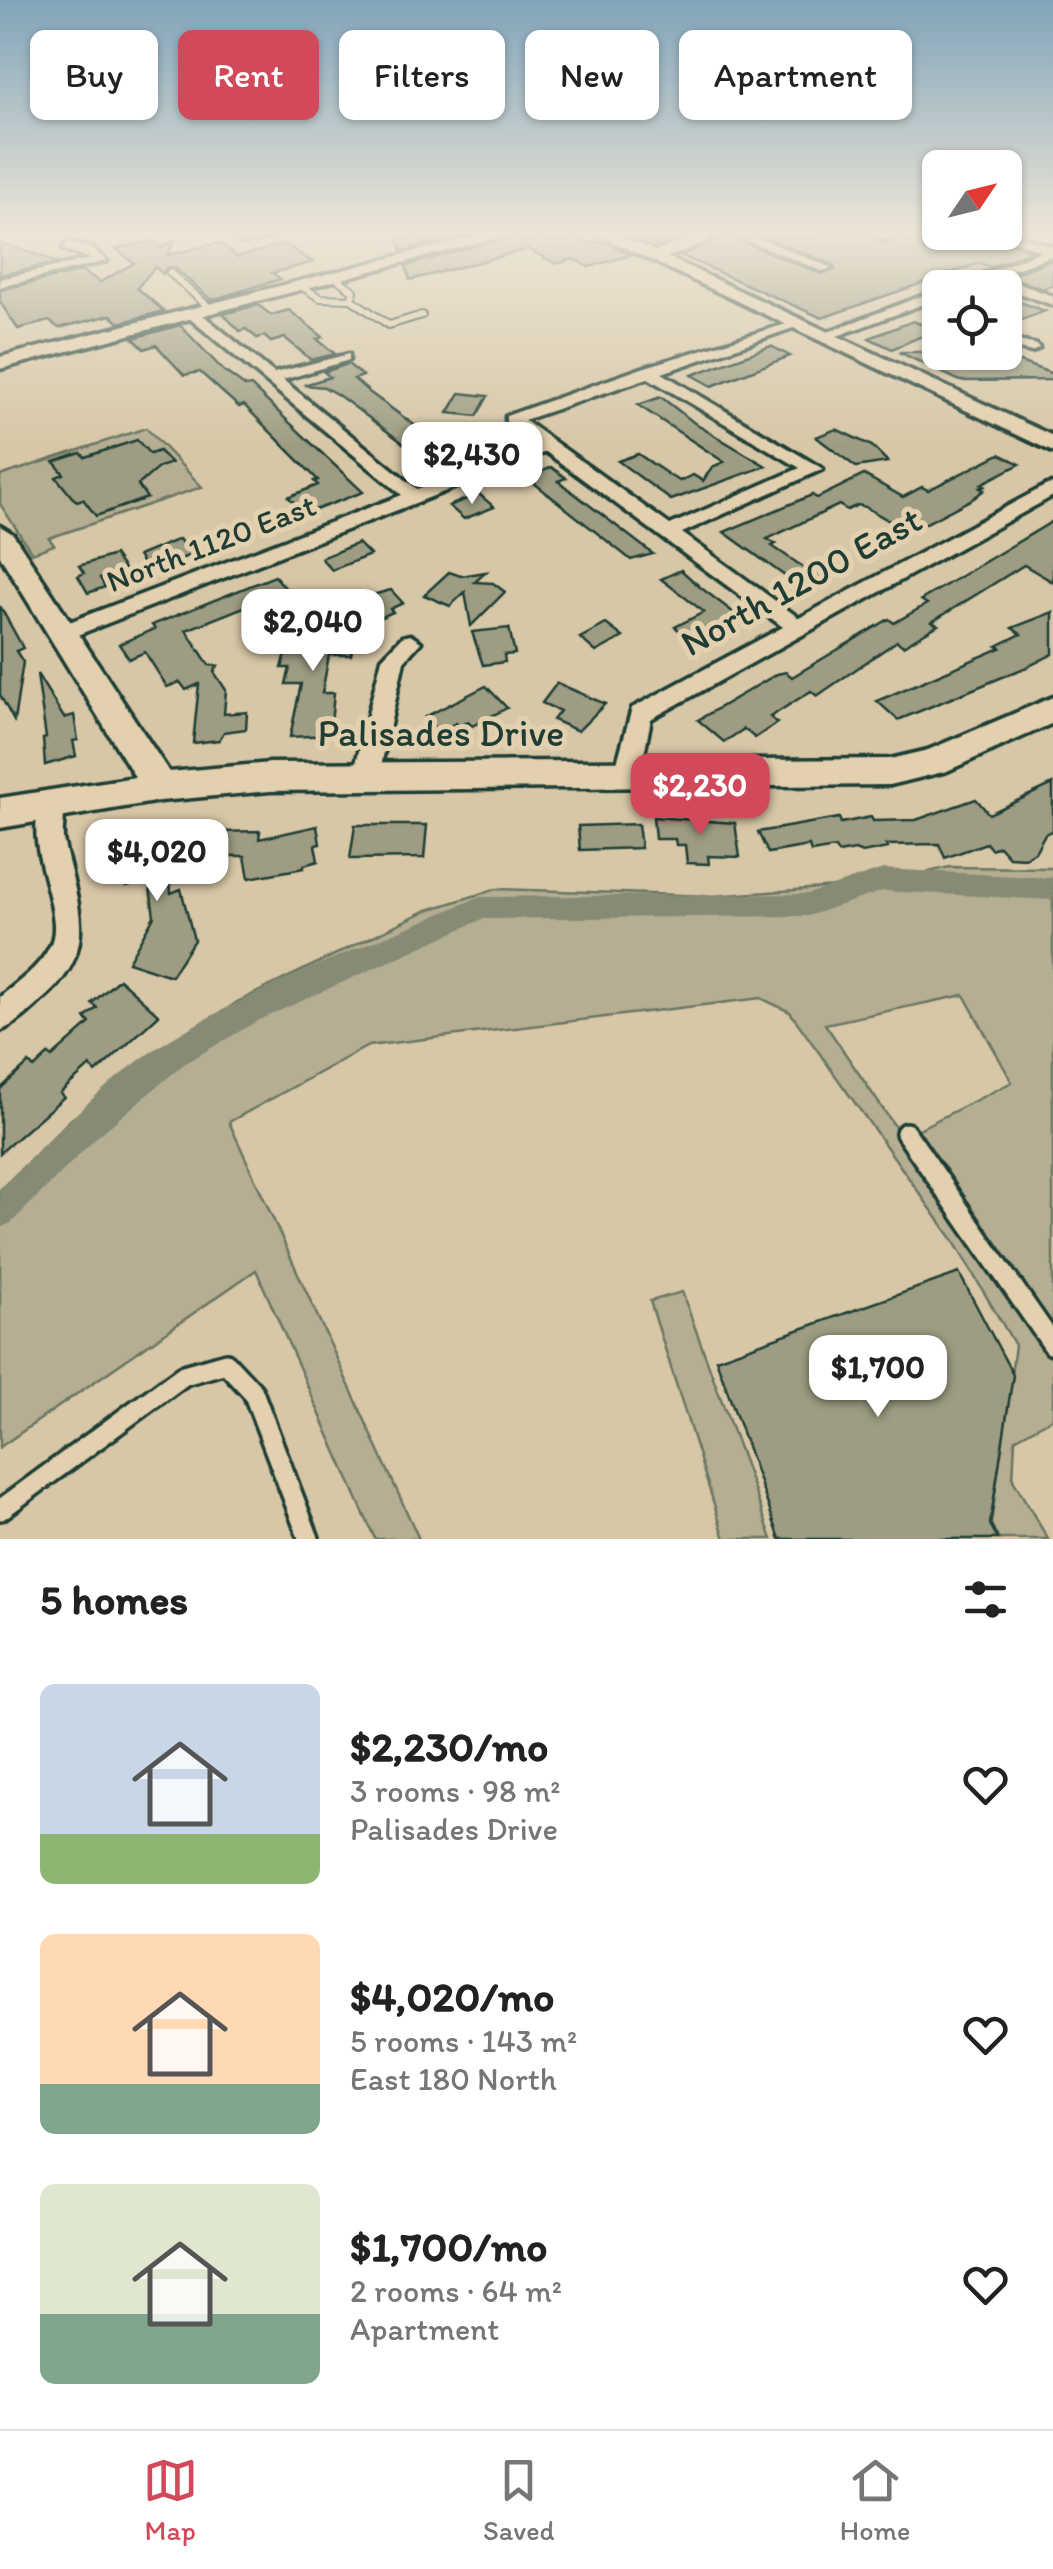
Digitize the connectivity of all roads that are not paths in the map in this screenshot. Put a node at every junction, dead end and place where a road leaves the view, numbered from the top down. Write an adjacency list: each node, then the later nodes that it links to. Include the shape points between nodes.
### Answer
1 (195, 303): 8 (lane)
2 (234, 303): 8 (street)
3 (357, 303): 9 (lane, via 389,325)
4 (751, 303): 10 (street)
5 (912, 303): 6 (street)
6 (909, 304): 7 (street); 11 (street)
7 (922, 310)
8 (202, 311): 15 (street); 17 (street)
9 (422, 315)
10 (794, 323): 11 (street); 16 (street)
11 (824, 336): 18 (street)
12 (1022, 346): 13 (street)
13 (1032, 348)
14 (344, 357): 17 (street)
15 (0, 363)
16 (646, 372): 19 (street, via 512,418); 22 (street, via 814,469)
17 (274, 378): 21 (street)
18 (1053, 444)
19 (548, 445): 21 (street, North 1120 East); 22 (street)
20 (1053, 489): 24 (street, North 1200 East)
21 (416, 497): 25 (street, North 1120 East)
22 (669, 532): 24 (street)
23 (1, 537): 25 (street)
24 (800, 628): 28 (street, North 1200 East, via 640,714)
25 (64, 632): 30 (street)
26 (410, 642): 29 (street, via 393,658)
27 (1053, 709): 28 (street, Palisades Drive, via 903,771)
28 (627, 774): 29 (street, Palisades Drive)
29 (366, 775): 30 (street, Palisades Drive)
30 (160, 787): 31 (street, Palisades Drive)
31 (52, 806): 32 (street, Palisades Drive); 33 (street, via 48,834 68,927 66,949 41,982)
32 (0, 813)
33 (0, 1016)
34 (906, 1133): 35 (lane)
35 (1053, 1345)
36 (0, 1510): 37 (lane, via 184,1375 226,1363 252,1392)
37 (309, 1539)

